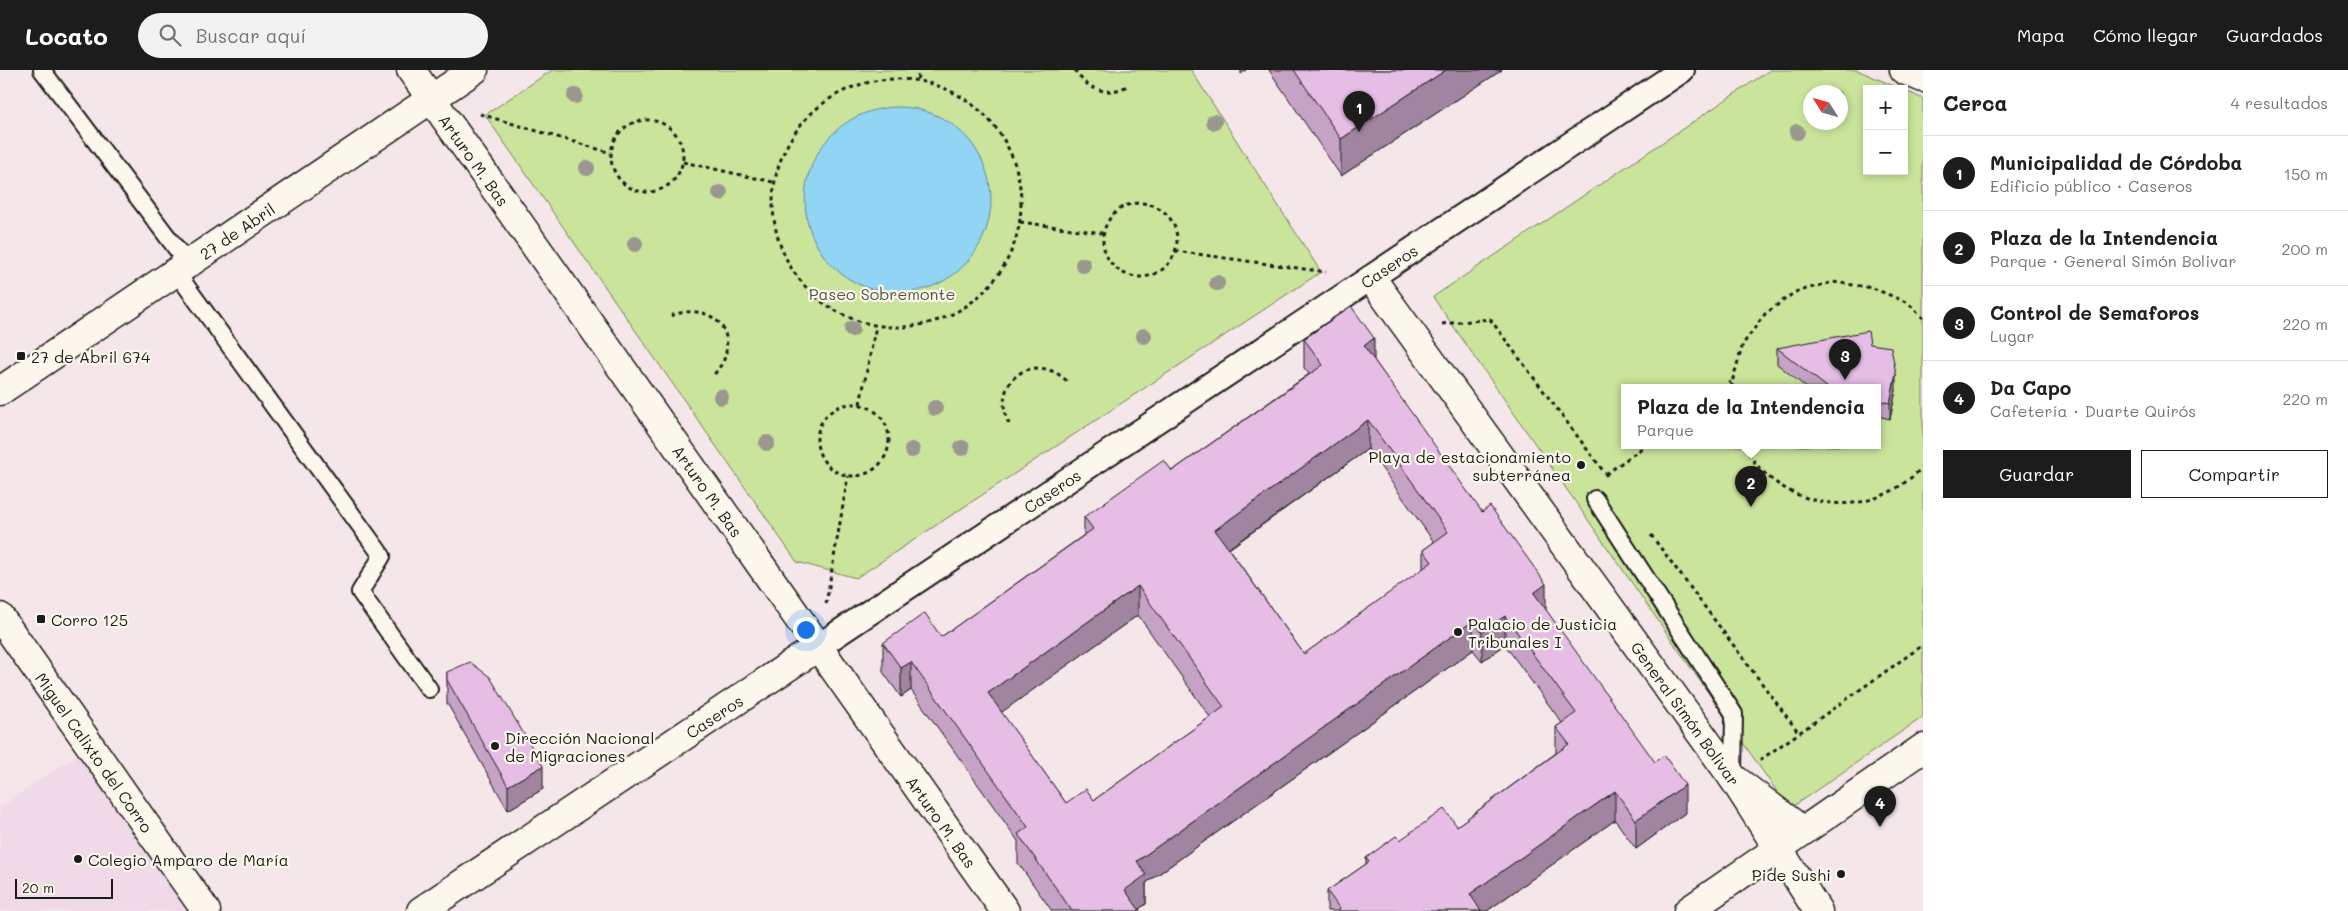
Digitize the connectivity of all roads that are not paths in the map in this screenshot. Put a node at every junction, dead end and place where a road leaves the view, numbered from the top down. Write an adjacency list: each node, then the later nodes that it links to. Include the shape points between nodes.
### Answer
1 (42, 70): 8 (lane)
2 (411, 70): 7 (street, Arturo M. Bas)
3 (474, 70): 7 (street, 27 de Abril)
4 (1682, 70): 9 (street, Caseros)
5 (1904, 70): 6 (street)
6 (1923, 78)
7 (431, 99): 8 (street, 27 de Abril); 13 (street, Arturo M. Bas)
8 (182, 268): 10 (street, 27 de Abril); 14 (lane, via 382,556 360,592)
9 (1372, 279): 13 (street, Caseros); 16 (street, General Simón Bolivar)
10 (0, 391)
11 (1595, 499): 16 (lane, via 1734,714)
12 (0, 617): 19 (street, Miguel Calixto del Corro)
13 (819, 646): 20 (street, Caseros); 21 (street, Arturo M. Bas)
14 (429, 689)
15 (1923, 748): 17 (street)
16 (1733, 778): 17 (street); 18 (street, General Simón Bolivar)
17 (1803, 831): 18 (street)
18 (1779, 848): 22 (street); 23 (street, General Simón Bolivar)
19 (206, 911)
20 (420, 911)
21 (1005, 911)
22 (1688, 911)
23 (1818, 911)

